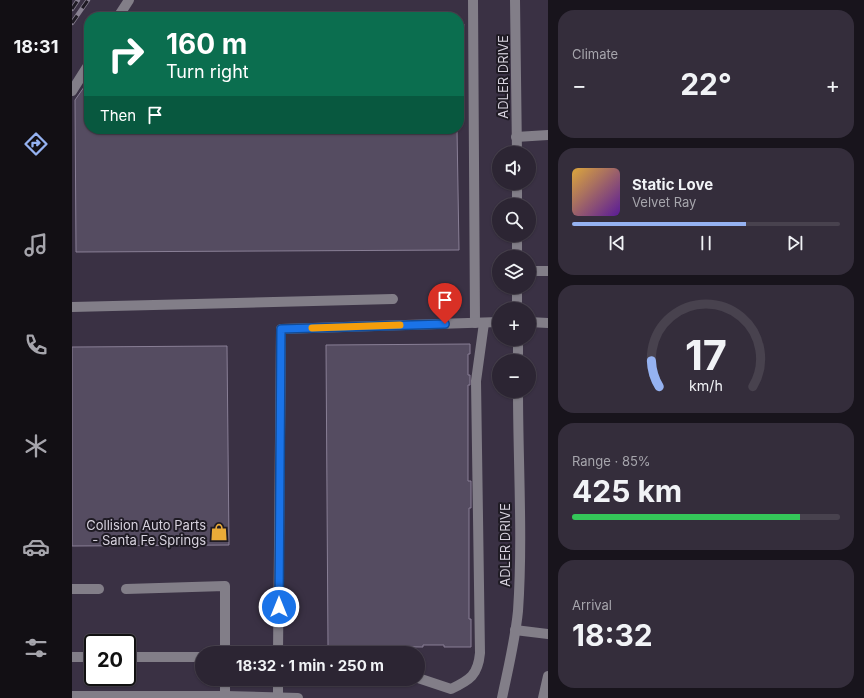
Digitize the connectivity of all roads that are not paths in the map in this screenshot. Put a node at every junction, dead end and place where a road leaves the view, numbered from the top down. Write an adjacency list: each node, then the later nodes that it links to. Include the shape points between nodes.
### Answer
1 (129, 0): 4 (street)
2 (473, 0): 16 (street)
3 (515, 0): 8 (street, ADLER DRIVE)
4 (121, 12)
5 (84, 72): 6 (street)
6 (72, 91)
7 (548, 135): 8 (street)
8 (516, 137): 9 (street, ADLER DRIVE)
9 (516, 146)
10 (536, 271): 11 (street)
11 (548, 271)
12 (393, 299): 13 (street)
13 (72, 307)
14 (492, 322): 16 (street)
15 (536, 322): 17 (street)
16 (479, 323): 25 (street, via 281,329); 31 (street, via 476,381 479,668 465,682 451,689)
17 (548, 323)
18 (518, 398): 22 (street, ADLER DRIVE, via 519,559)
19 (98, 588): 21 (street)
20 (126, 588): 24 (street, via 225,586)
21 (72, 589)
22 (515, 630): 23 (street); 38 (street, ADLER DRIVE)
23 (548, 634)
24 (225, 646)
25 (278, 646)
26 (72, 657): 27 (street)
27 (84, 657)
28 (136, 657): 29 (street)
29 (195, 657)
30 (548, 676): 39 (street)
31 (425, 680)
32 (225, 686): 35 (street)
33 (279, 686): 36 (street)
34 (72, 696): 35 (street)
35 (225, 697): 36 (street)
36 (281, 697): 37 (street)
37 (298, 698)
38 (502, 698)
39 (543, 698)

